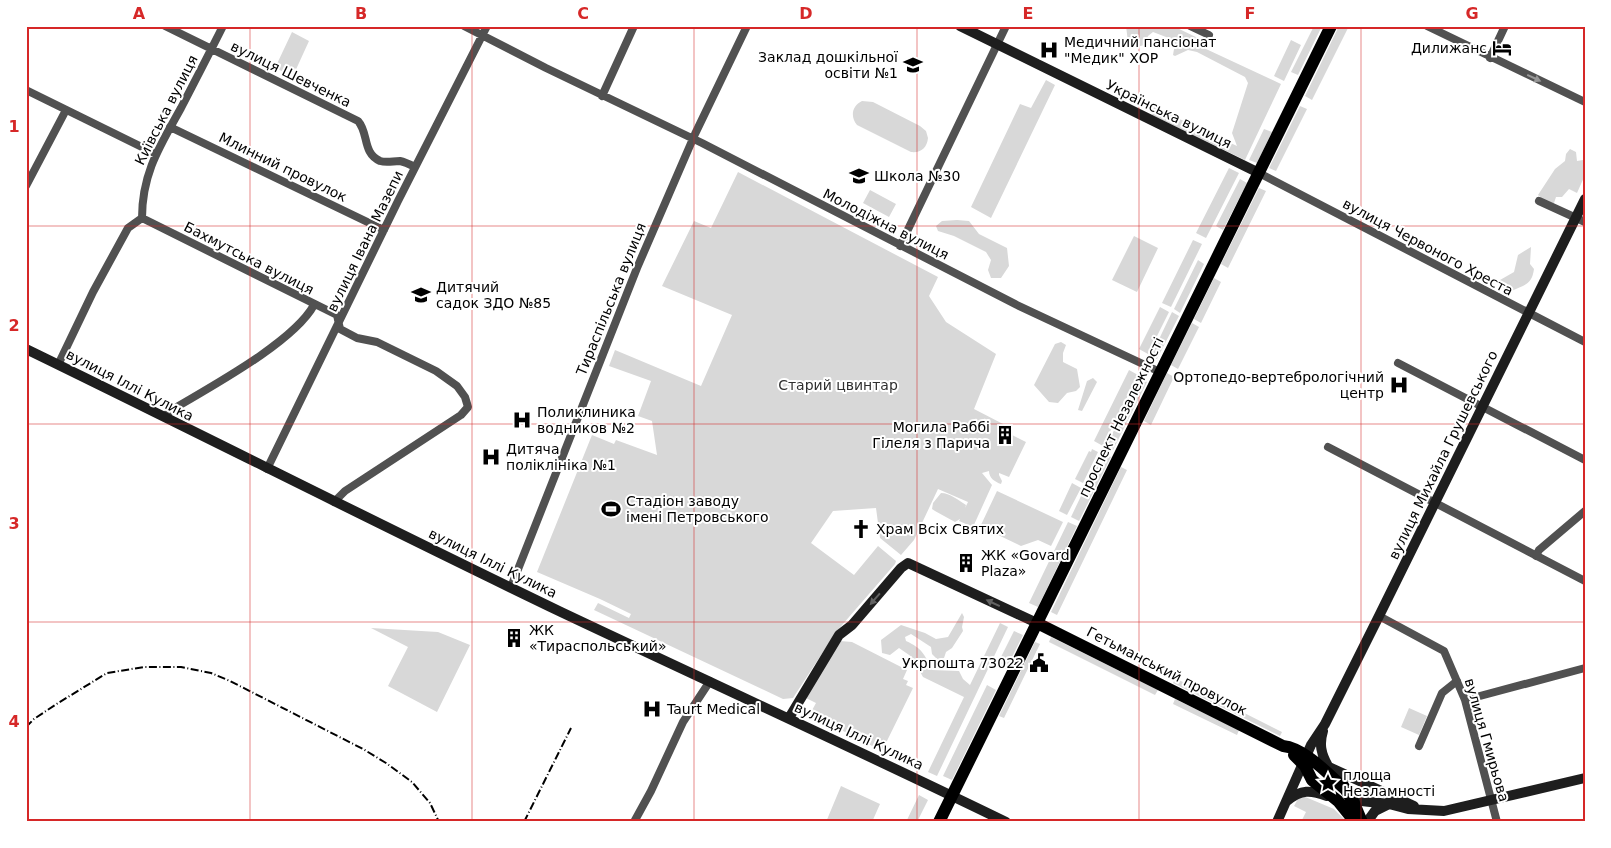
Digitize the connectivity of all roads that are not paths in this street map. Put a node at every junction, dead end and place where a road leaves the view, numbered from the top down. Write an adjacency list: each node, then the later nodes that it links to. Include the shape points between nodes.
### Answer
1 (165, 26): 16 (street, вулиця Шевченка)
2 (223, 26): 16 (street, Київська вулиця)
3 (464, 26): 14 (street, Молодіжна вулиця)
4 (487, 26): 14 (street, вулиця Івана Мазепи)
5 (634, 26): 19 (street)
6 (747, 26): 23 (street, Тираспільська вулиця)
7 (960, 26): 15 (street, Українська вулиця)
8 (1006, 26): 15 (street)
9 (1190, 26): 13 (street)
10 (1331, 26): 26 (main road, проспект Незалежності)
11 (1426, 26): 17 (street)
12 (1505, 26): 17 (street)
13 (1209, 35)
14 (482, 36): 19 (street, Молодіжна вулиця); 25 (street, вулиця Івана Мазепи)
15 (997, 45): 26 (street, Українська вулиця); 33 (street)
16 (211, 49): 22 (street, Київська вулиця); 25 (street, вулиця Шевченка, via 358,121 369,152 379,160)
17 (1490, 58): 20 (street, one-way to 20)
18 (26, 90): 21 (street)
19 (602, 96): 23 (street, Молодіжна вулиця)
20 (1585, 102)
21 (66, 110): 24 (street); 27 (street)
22 (170, 127): 24 (street, Київська вулиця); 32 (street, Млинний провулок)
23 (693, 139): 33 (street, Молодіжна вулиця); 52 (street, Тираспільська вулиця, via 637,268)
24 (156, 154): 30 (street, Київська вулиця, via 146,179)
25 (415, 166): 32 (street, вулиця Івана Мазепи)
26 (1259, 173): 35 (street, вулиця Червоного Хреста); 41 (main road, проспект Незалежності)
27 (26, 186)
28 (1585, 199): 31 (street, вулиця Михайла Грушевського)
29 (1539, 202): 31 (street)
30 (142, 218): 34 (street, Бахмутська вулиця); 40 (street, via 128,228)
31 (1580, 219): 35 (street, вулиця Михайла Грушевського)
32 (384, 230): 36 (street, вулиця Івана Мазепи)
33 (900, 246): 41 (street, Молодіжна вулиця)
34 (314, 305): 36 (street, Бахмутська вулиця, via 337,315); 43 (street, via 310,314 280,341)
35 (1528, 313): 37 (street, вулиця Червоного Хреста); 42 (street, вулиця Михайла Грушевського)
36 (338, 323): 46 (street, вулиця Івана Мазепи); 47 (street, Бахмутська вулиця, via 340,329 356,338 377,342 436,371 457,386 468,407 345,491)
37 (1585, 342)
38 (26, 349): 40 (street, вулиця Іллі Кулика)
39 (1398, 363): 42 (street)
40 (58, 365): 43 (street, вулиця Іллі Кулика)
41 (1160, 372): 54 (main road, проспект Незалежності)
42 (1482, 406): 45 (street); 48 (street, вулиця Михайла Грушевського)
43 (164, 417): 46 (street, вулиця Іллі Кулика)
44 (1328, 447): 48 (street)
45 (1585, 460)
46 (267, 469): 47 (street, вулиця Іллі Кулика)
47 (334, 502): 52 (street, вулиця Іллі Кулика)
48 (1435, 503): 50 (street); 53 (street, вулиця Михайла Грушевського)
49 (1585, 511): 50 (street)
50 (1536, 556): 51 (street)
51 (1585, 581)
52 (511, 587): 56 (street, вулиця Іллі Кулика)
53 (1379, 616): 57 (street, вулиця Гмирьова, via 1444,651); 60 (street, вулиця Михайла Грушевського)
54 (1037, 623): 59 (street, one-way to 59, via 908,563 839,635); 62 (main road, Гетьманський провулок); 64 (main road, проспект Незалежності)
55 (1585, 668): 58 (street)
56 (710, 681): 59 (street, вулиця Іллі Кулика); 69 (street, via 680,729)
57 (1457, 681): 58 (street, вулиця Гмирьова); 61 (street, via 1442,693)
58 (1464, 700): 68 (street, вулиця Гмирьова)
59 (789, 718): 64 (street, вулиця Іллі Кулика)
60 (1319, 736): 62 (street); 62 (street); 62 (street, via 1321,752)
61 (1419, 746)
62 (1304, 759): 65 (main road); 65 (main road, via 1312,780); 66 (street); 67 (street)
63 (1585, 778): 68 (street)
64 (952, 795): 70 (main road, проспект Незалежності); 71 (street, вулиця Іллі Кулика)
65 (1343, 796): 66 (street); 67 (street, via 1305,790); 73 (main road); 74 (main road)
66 (1391, 800): 68 (street, via 1408,809 1444,811); 75 (street, via 1375,811)
67 (1287, 801): 72 (street)
68 (1492, 801): 76 (street, вулиця Гмирьова)
69 (634, 822)
70 (938, 822)
71 (1006, 822)
72 (1277, 822)
73 (1355, 822)
74 (1362, 822)
75 (1367, 822)
76 (1497, 822)

